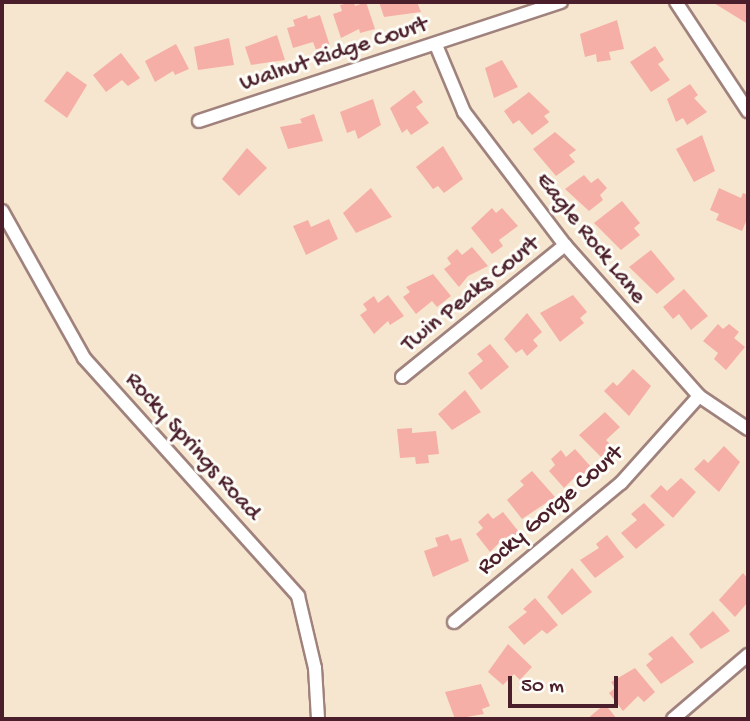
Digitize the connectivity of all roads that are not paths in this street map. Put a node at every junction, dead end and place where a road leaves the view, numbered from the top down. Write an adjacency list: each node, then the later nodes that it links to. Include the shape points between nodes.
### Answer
1 (561, 2): 3 (street, Walnut Ridge Court)
2 (676, 2): 4 (street)
3 (436, 45): 5 (street, Walnut Ridge Court); 7 (street, Eagle Rock Lane, via 464,112)
4 (748, 111)
5 (199, 121)
6 (2, 211): 13 (street, Rocky Springs Road, via 84,358 298,596 315,668)
7 (565, 245): 8 (street, Twin Peaks Court); 9 (street, Eagle Rock Lane)
8 (402, 377)
9 (699, 396): 10 (street, Eagle Rock Lane); 11 (street, Rocky Gorge Court, via 621,483)
10 (748, 429)
11 (454, 622)
12 (748, 655): 14 (street)
13 (318, 719)
14 (673, 719)

